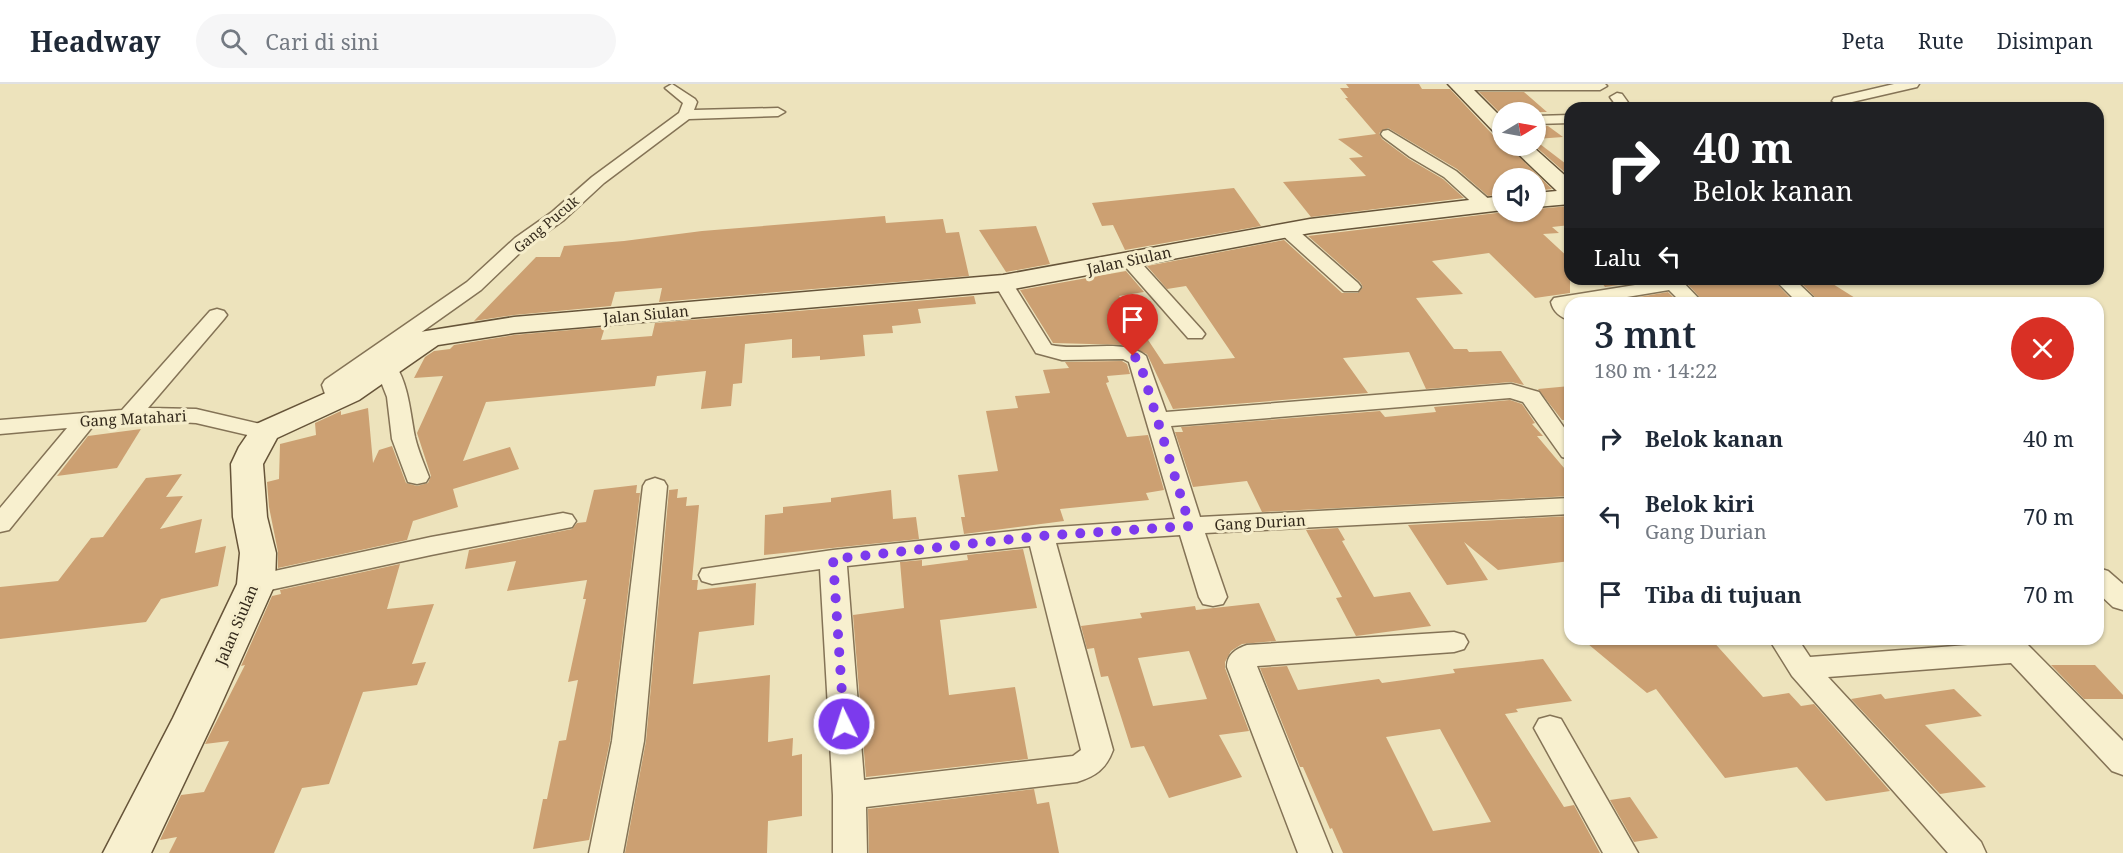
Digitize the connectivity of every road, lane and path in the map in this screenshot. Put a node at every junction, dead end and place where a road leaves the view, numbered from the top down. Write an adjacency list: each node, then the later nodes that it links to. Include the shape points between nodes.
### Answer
1 (1912, 84): 5 (street)
2 (1458, 85): 3 (street); 8 (street)
3 (1600, 86)
4 (672, 88): 7 (street, via 690,102)
5 (1839, 101)
6 (778, 112): 7 (street)
7 (685, 115): 31 (street, Gang Pucuk, via 521,242 474,286 406,332)
8 (1492, 117)
9 (1564, 119): 10 (street)
10 (1546, 120)
11 (1388, 135): 16 (street)
12 (1531, 156): 13 (street)
13 (1564, 186)
14 (1564, 198): 15 (street)
15 (1546, 199)
16 (1492, 203)
17 (1492, 204): 18 (street, Jalan Siulan)
18 (1287, 230): 19 (street, Jalan Siulan); 24 (street)
19 (1128, 260): 20 (street, Jalan Siulan); 29 (street)
20 (1002, 283): 30 (street, Jalan Siulan, via 456,333 430,338); 34 (street, via 1043,349 1062,354 1124,353 1139,360)
21 (1650, 285): 25 (street)
22 (1675, 285): 26 (street)
23 (1790, 285): 27 (street)
24 (1351, 287)
25 (1588, 297)
26 (1687, 297)
27 (1802, 297)
28 (217, 315): 32 (street)
29 (1195, 334)
30 (387, 369): 31 (street, Jalan Siulan); 38 (street, via 399,397 404,439)
31 (336, 392): 36 (street, Jalan Siulan)
32 (129, 416): 33 (street, Gang Matahari); 36 (street, Gang Matahari, via 196,416)
33 (86, 420): 35 (street, Gang Matahari); 42 (street)
34 (1156, 420): 37 (street, via 1511,391 1531,397); 43 (street)
35 (0, 427)
36 (265, 432): 48 (street, Jalan Siulan, via 247,464 250,517 258,553)
37 (1564, 444)
38 (417, 477)
39 (655, 486): 59 (street, via 628,741)
40 (1564, 506): 43 (street, Gang Durian)
41 (562, 521): 48 (street)
42 (0, 524)
43 (1190, 526): 44 (street, Gang Durian); 49 (street)
44 (1041, 536): 45 (street, Gang Durian); 57 (street, via 1097,750 1095,758 1077,768)
45 (833, 559): 46 (street, Gang Durian); 57 (street)
46 (712, 575)
47 (2104, 583): 50 (street)
48 (256, 584): 58 (street, Jalan Siulan)
49 (1213, 597)
50 (2123, 600)
51 (1454, 642): 61 (street, via 1247,656 1242,661)
52 (1787, 645): 54 (street)
53 (2011, 646): 54 (street); 56 (street)
54 (1802, 668): 63 (street)
55 (1550, 728): 62 (street)
56 (2123, 762)
57 (849, 795): 60 (street)
58 (127, 853)
59 (606, 853)
60 (850, 853)
61 (1315, 853)
62 (1621, 853)
63 (1969, 853)

